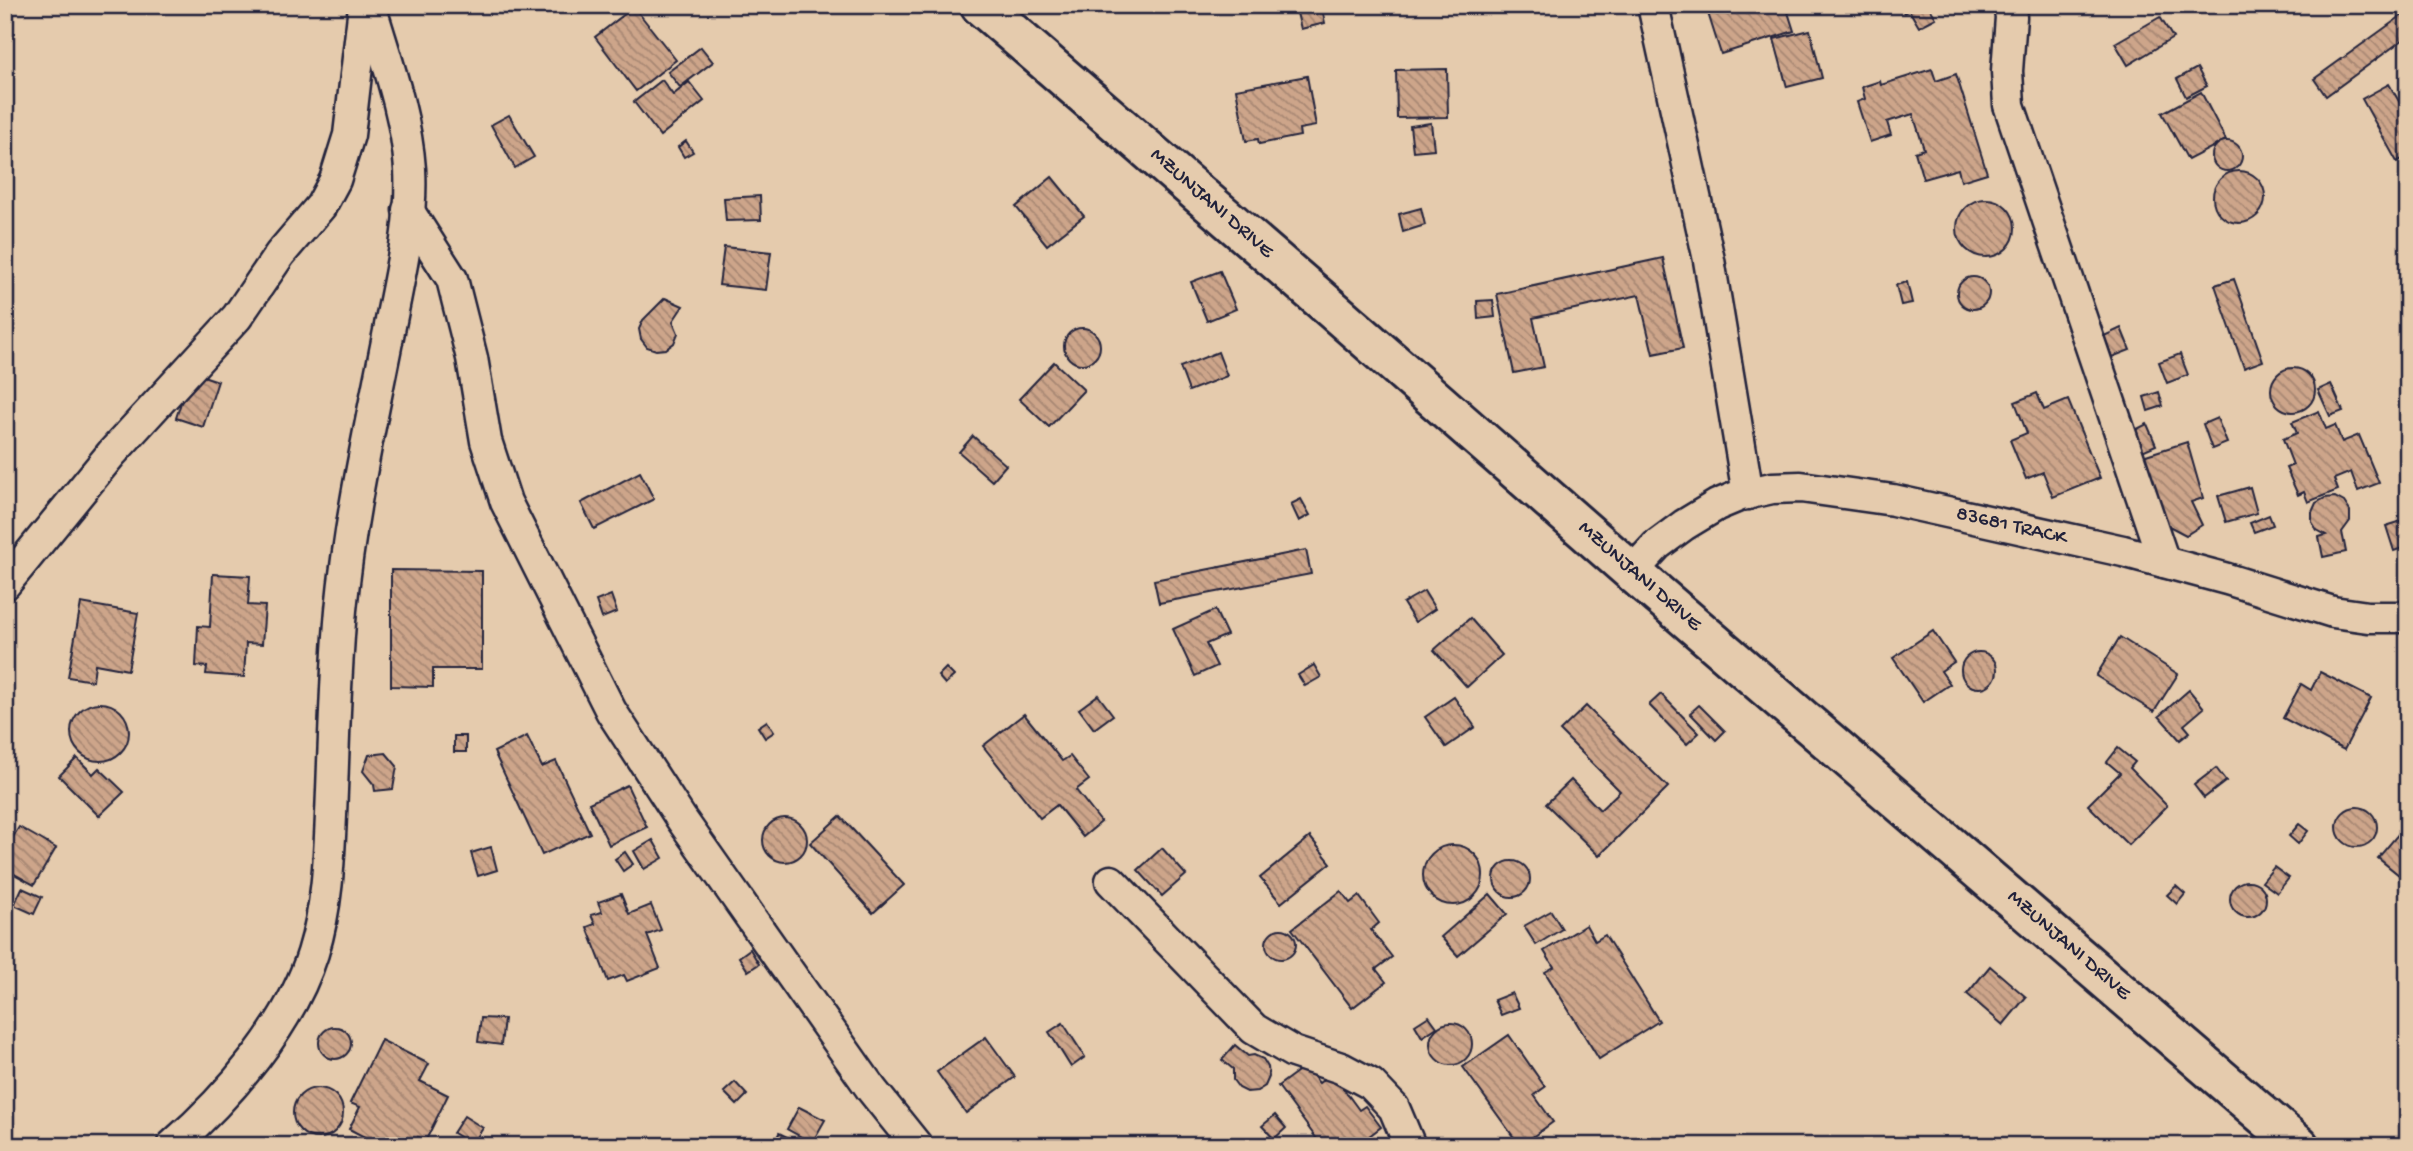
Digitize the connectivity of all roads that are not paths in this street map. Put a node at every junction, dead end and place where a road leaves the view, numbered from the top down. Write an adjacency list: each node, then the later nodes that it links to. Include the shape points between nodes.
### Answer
1 (364, 5): 10 (street, via 349,135 321,206 280,254 237,317 112,453)
2 (370, 5): 6 (street, via 403,123 410,170)
3 (980, 5): 9 (main road, MZUNJANI DRIVE)
4 (1653, 5): 7 (street, via 1709,260)
5 (2009, 5): 8 (street, via 2009,105)
6 (408, 211): 14 (street, via 349,542 341,612 328,885 313,953 263,1048 240,1078); 15 (street, via 452,279 486,441 506,502 611,710 682,820 872,1090)
7 (1748, 494): 8 (street, 83681 TRACK, via 1801,487 1893,500); 9 (street, 83681 TRACK, via 1717,505 1684,525)
8 (2164, 562): 11 (street, 83681 TRACK, via 2333,612)
9 (1632, 572): 13 (main road, MZUNJANI DRIVE)
10 (5, 584)
11 (2408, 617)
12 (1111, 881): 16 (street, via 1254,1029 1293,1052 1371,1084 1394,1108)
13 (2295, 1145)
14 (172, 1146)
15 (917, 1146)
16 (1410, 1146)

